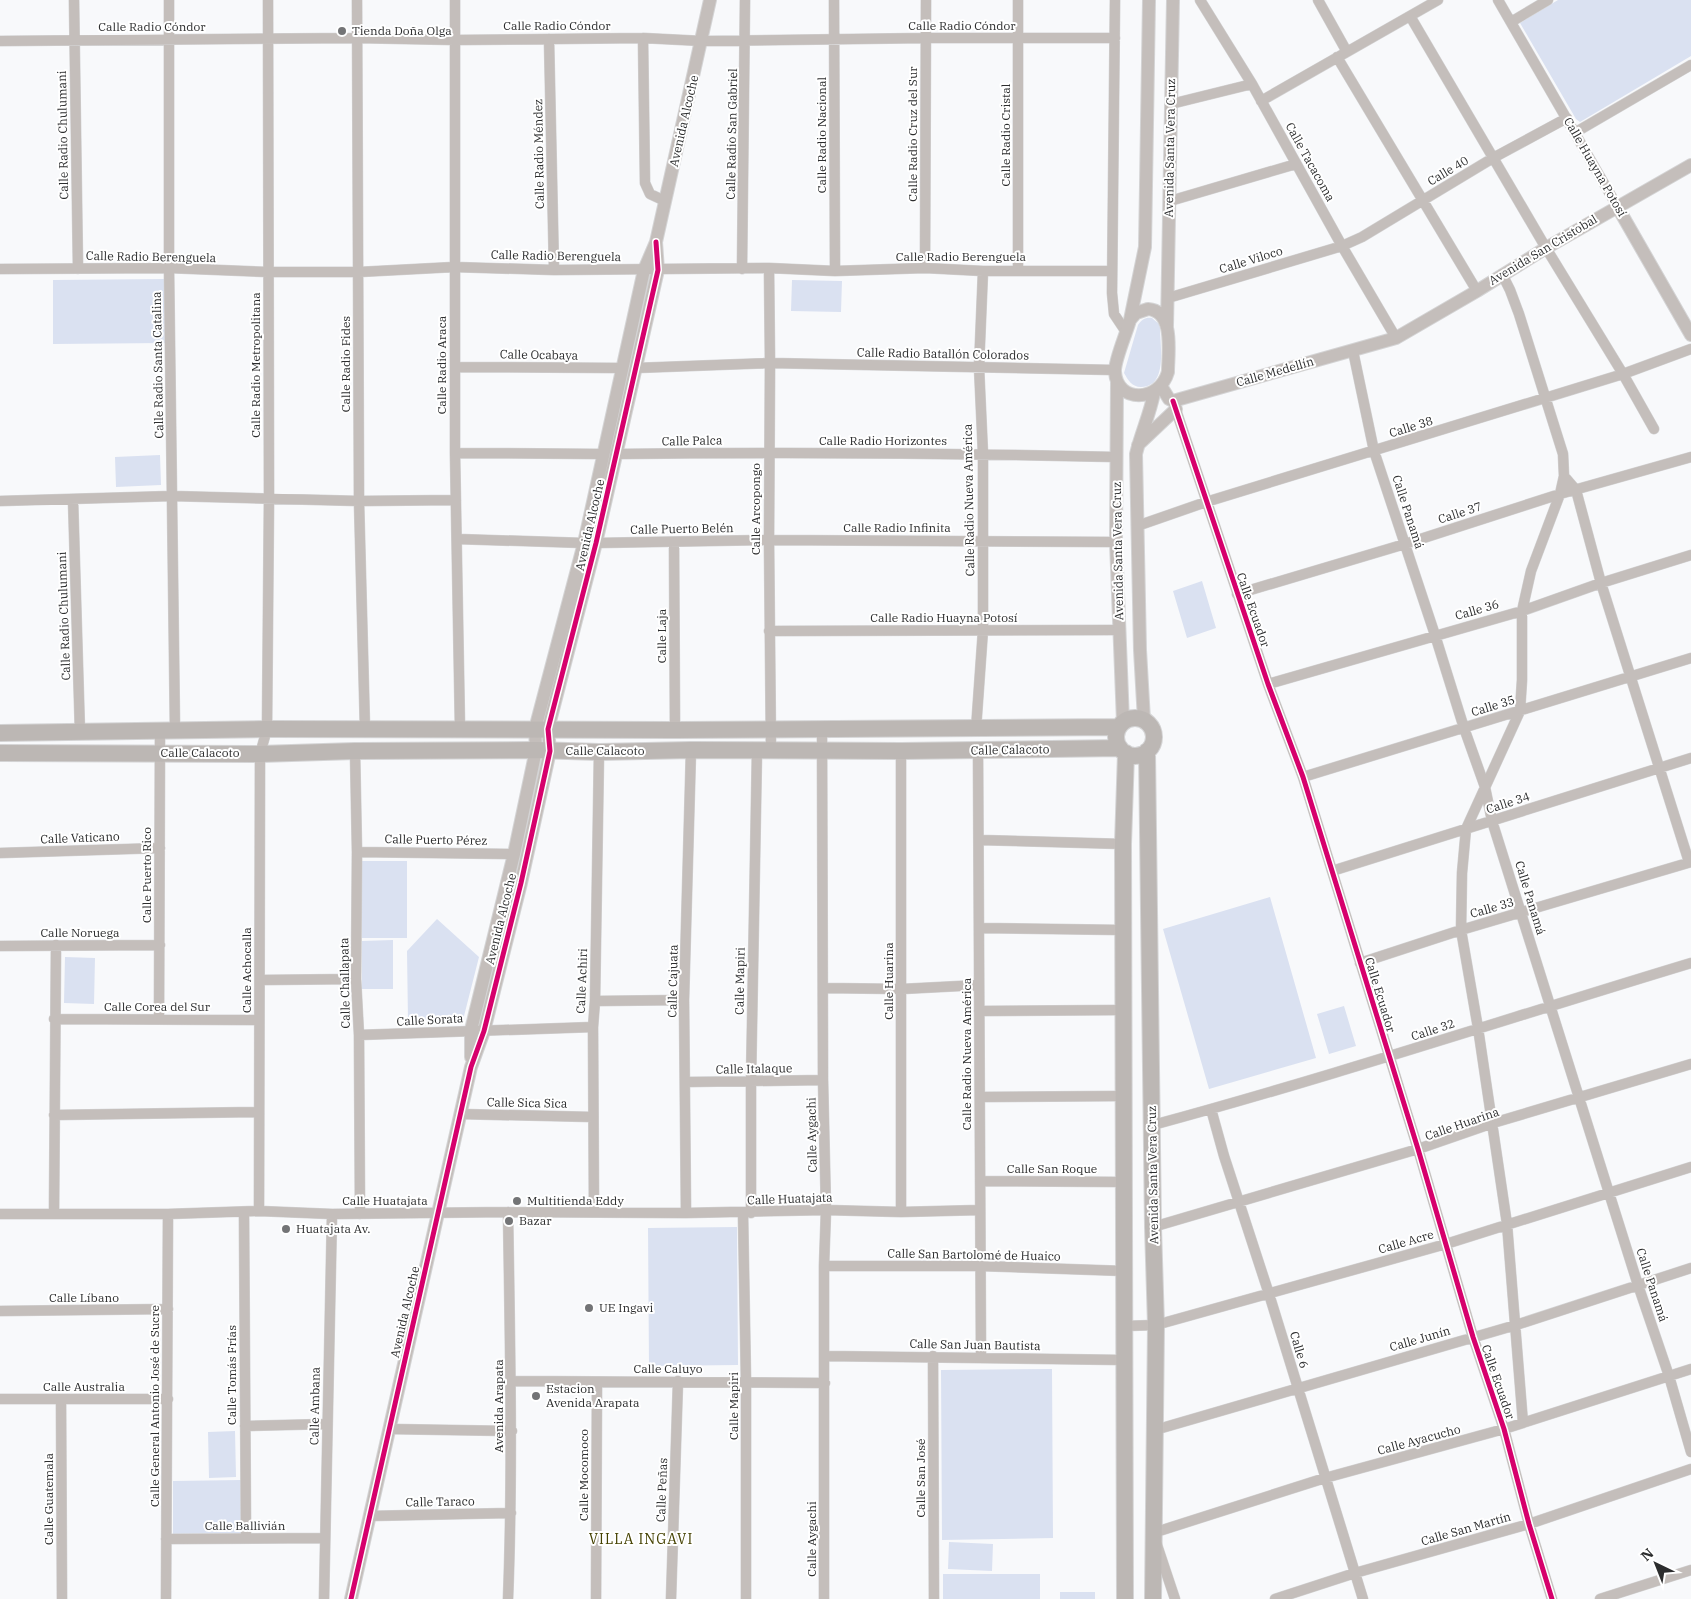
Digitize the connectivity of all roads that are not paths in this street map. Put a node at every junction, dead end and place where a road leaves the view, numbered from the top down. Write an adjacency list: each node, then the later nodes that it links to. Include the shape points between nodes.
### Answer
1 (74, 0): 30 (street, Calle Radio Chulumani)
2 (169, 0): 26 (street, Calle Radio Santa Catalina)
3 (268, 0): 27 (street, Calle Radio Metropolitana)
4 (357, 0): 21 (street, Calle Radio Fides)
5 (455, 0): 31 (street, Calle Radio Araca)
6 (710, 0): 34 (street, Avenida Alcoche)
7 (745, 0): 33 (street, Calle Radio San Gabriel)
8 (834, 0): 32 (street, Calle Radio Nacional)
9 (926, 0): 23 (street, Calle Radio Cruz del Sur)
10 (1018, 0): 24 (street, Calle Radio Cristal)
11 (1115, 0): 25 (street)
12 (1149, 0): 71 (street, Avenida Santa Vera Cruz, via 1145,247)
13 (1173, 0): 39 (street, Avenida Santa Vera Cruz)
14 (1200, 0): 37 (street, Calle Tacacoma)
15 (1318, 0): 35 (street)
16 (1498, 0): 20 (street, Calle Huayna Potosí)
17 (1548, 0): 20 (street)
18 (1431, 2): 19 (street)
19 (1410, 16): 35 (street); 42 (street)
20 (1511, 22): 40 (street, Calle Huayna Potosí)
21 (357, 38): 27 (street, Calle Radio Cóndor); 31 (street, Calle Radio Cóndor); 67 (street, Calle Radio Fides)
22 (643, 38): 28 (street, Calle Radio Cóndor); 34 (street, Calle Radio Cóndor); 46 (street, via 646,183 650,194)
23 (926, 38): 24 (street, Calle Radio Cóndor); 32 (street, Calle Radio Cóndor); 55 (street, Calle Radio Cruz del Sur)
24 (1018, 38): 25 (street, Calle Radio Cóndor); 62 (street, Calle Radio Cristal)
25 (1115, 38): 65 (street)
26 (169, 39): 27 (street, Calle Radio Cóndor); 30 (street, Calle Radio Cóndor); 53 (street, Calle Radio Santa Catalina)
27 (267, 39): 66 (street, Calle Radio Metropolitana)
28 (550, 39): 31 (street, Calle Radio Cóndor); 59 (street, Calle Radio Méndez)
29 (0, 40): 30 (street, Calle Radio Cóndor)
30 (74, 40): 56 (street, Calle Radio Chulumani)
31 (455, 40): 52 (street, Calle Radio Araca)
32 (834, 40): 33 (street, Calle Radio Cóndor); 63 (street, Calle Radio Nacional)
33 (746, 41): 34 (street, Calle Radio Cóndor); 57 (street, Calle Radio San Gabriel)
34 (702, 42): 46 (street, Avenida Alcoche)
35 (1342, 55): 38 (street); 47 (street)
36 (1691, 65): 41 (street)
37 (1252, 84): 38 (street, Calle Tacacoma); 39 (street)
38 (1261, 101): 43 (street, Calle Tacacoma)
39 (1171, 104): 45 (street, Avenida Santa Vera Cruz)
40 (1567, 118): 41 (street, Calle Huayna Potosí); 42 (street, Calle 40)
41 (1576, 132): 48 (street, Calle Huayna Potosí)
42 (1493, 158): 47 (street, Calle 40); 51 (street)
43 (1296, 164): 45 (street); 50 (street, Calle Tacacoma)
44 (1690, 167): 48 (street, Avenida San Cristobal)
45 (1170, 201): 70 (street, Avenida Santa Vera Cruz)
46 (665, 202): 49 (street, Avenida Alcoche)
47 (1422, 202): 50 (street, Calle 40); 69 (street)
48 (1617, 206): 51 (street, Avenida San Cristobal); 73 (street, Calle Huayna Potosí)
49 (656, 242): 60 (street, Avenida Alcoche); 61 (street, Avenida Alcoche)
50 (1342, 246): 70 (street, Calle Viloco); 74 (street, Calle Tacacoma)
51 (1546, 248): 68 (street, Avenida San Cristobal); 82 (street)
52 (454, 267): 59 (street, Calle Radio Berenguela); 67 (street, Calle Radio Berenguela); 78 (street, Calle Radio Araca)
53 (169, 268): 56 (street, Calle Radio Berenguela); 66 (street, Calle Radio Berenguela); 100 (street, Calle Radio Santa Catalina)
54 (769, 268): 57 (street, Calle Radio Berenguela); 63 (street, Calle Radio Berenguela); 77 (street, Calle Arcopongo)
55 (925, 268): 63 (street, Calle Radio Berenguela); 64 (street, Calle Radio Berenguela)
56 (78, 269): 58 (street, Calle Radio Berenguela)
57 (742, 269): 61 (street, Calle Radio Berenguela)
58 (0, 270)
59 (554, 270): 60 (street, Calle Radio Berenguela)
60 (644, 270): 61 (street, Calle Radio Berenguela); 80 (street, Avenida Alcoche)
61 (658, 270): 81 (street, Avenida Alcoche)
62 (1018, 270): 64 (street, Calle Radio Berenguela); 65 (street, Calle Radio Berenguela)
63 (835, 271)
64 (982, 271): 79 (street, Calle Radio Nueva América)
65 (1112, 271): 71 (street, via 1114,314)
66 (268, 272): 67 (street, Calle Radio Berenguela); 101 (street, Calle Radio Metropolitana)
67 (358, 272): 103 (street, Calle Radio Fides)
68 (1502, 274): 69 (street, Avenida San Cristobal); 85 (street, via 1519,314)
69 (1477, 291): 74 (street, Avenida San Cristobal)
70 (1168, 298): 72 (street, Avenida Santa Vera Cruz)
71 (1128, 326): 72 (street, via 1136,313 1154,310); 83 (street, Avenida Santa Vera Cruz)
72 (1168, 326): 84 (street, Avenida Santa Vera Cruz, via 1168,372)
73 (1691, 335)
74 (1396, 338): 76 (street, Calle Medellín)
75 (1691, 349): 82 (street, Calle 38)
76 (1353, 351): 86 (street, Calle Medellín); 89 (street, Calle Panamá)
77 (770, 362): 79 (street, Calle Radio Batallón Colorados); 81 (street); 90 (street, Calle Arcopongo)
78 (455, 367): 80 (street, Calle Ocabaya); 91 (street, Calle Radio Araca)
79 (979, 367): 83 (street, Calle Radio Batallón Colorados); 94 (street, Calle Radio Nueva América)
80 (623, 368): 92 (street, Avenida Alcoche)
81 (636, 368): 93 (street, Avenida Alcoche)
82 (1623, 374): 85 (street, Calle 38); 87 (street)
83 (1116, 375): 84 (street, via 1123,390 1133,395 1147,395); 96 (street, Avenida Santa Vera Cruz)
84 (1157, 389): 86 (street); 88 (street, Avenida Santa Vera Cruz)
85 (1544, 398): 89 (street, Calle 38); 97 (street, via 1563,454)
86 (1174, 405): 88 (street); 106 (street, Calle Ecuador)
87 (1654, 428)
88 (1138, 445): 107 (street, Avenida Santa Vera Cruz)
89 (1374, 451): 106 (street, Calle 38); 114 (street, Calle Panamá)
90 (768, 452): 93 (street, Calle Palca); 94 (street, Calle Radio Horizontes); 109 (street, Calle Arcopongo)
91 (455, 454): 92 (street); 104 (street, Calle Radio Araca)
92 (603, 454): 113 (street, Avenida Alcoche)
93 (616, 454): 113 (street, Avenida Alcoche)
94 (983, 454): 96 (street, Calle Radio Horizontes); 110 (street, Calle Radio Nueva América)
95 (1691, 456): 98 (street, Calle 37)
96 (1116, 458): 112 (street, Avenida Santa Vera Cruz)
97 (1564, 476): 98 (street); 99 (street)
98 (1576, 490): 99 (street, Calle 37); 116 (street)
99 (1560, 494): 114 (street, Calle 37); 118 (street, via 1531,570)
100 (172, 496): 101 (street); 102 (street); 138 (street, Calle Radio Santa Catalina)
101 (269, 498): 103 (street); 131 (street, Calle Radio Metropolitana)
102 (73, 500): 105 (street); 140 (street, Calle Radio Chulumani)
103 (360, 500): 104 (street); 132 (street, Calle Radio Fides)
104 (456, 500): 108 (street, Calle Radio Araca)
105 (0, 501)
106 (1206, 502): 107 (street, Calle 38); 117 (street, Calle Ecuador)
107 (1137, 526): 127 (street, Avenida Santa Vera Cruz)
108 (458, 539): 113 (street, Calle Puerto Belén); 133 (street, Calle Radio Araca)
109 (769, 540): 110 (street, Calle Radio Infinita); 111 (street, Calle Puerto Belén); 121 (street, Calle Arcopongo)
110 (983, 541): 112 (street, Calle Radio Infinita); 119 (street, Calle Radio Nueva América)
111 (674, 542): 113 (street, Calle Puerto Belén); 135 (street, Calle Laja)
112 (1116, 542): 120 (street, Avenida Santa Vera Cruz)
113 (590, 543): 134 (street, Avenida Alcoche)
114 (1405, 544): 117 (street, Calle 37); 122 (street, Calle Panamá)
115 (1691, 555): 116 (street, Calle 36)
116 (1601, 583): 118 (street, Calle 36); 124 (street)
117 (1237, 594): 125 (street, Calle Ecuador)
118 (1522, 610): 122 (street, Calle 36); 126 (street)
119 (983, 630): 120 (street, Calle Radio Huayna Potosí); 121 (street, Calle Radio Huayna Potosí); 129 (street, Calle Radio Nueva América)
120 (1119, 630): 128 (street, Avenida Santa Vera Cruz)
121 (770, 631): 136 (street, Calle Arcopongo)
122 (1435, 635): 125 (street, Calle 36); 130 (street, Calle Panamá)
123 (1691, 658): 124 (street, Calle 35)
124 (1631, 677): 126 (street, Calle 35); 155 (street)
125 (1268, 684): 156 (street, Calle Ecuador)
126 (1520, 711): 130 (street, Calle 35); 157 (street)
127 (1144, 720): 128 (main road, via 1130,718); 149 (main road, via 1150,725 1154,739)
128 (1121, 724): 129 (main road, Calle Calacoto); 148 (main road, via 1116,734)
129 (976, 728): 137 (main road, Calle Calacoto)
130 (1464, 728): 156 (street, Calle 35); 157 (street, Calle Panamá)
131 (267, 729): 132 (main road, Calle Calacoto); 138 (main road, Calle Calacoto); 153 (street, Calle Achocalla)
132 (365, 729): 133 (main road, Calle Calacoto)
133 (460, 729): 134 (main road, Calle Calacoto)
134 (542, 729): 135 (main road, Calle Calacoto); 141 (street, Avenida Alcoche)
135 (674, 730): 136 (main road, Calle Calacoto)
136 (771, 730): 137 (main road, Calle Calacoto); 143 (street, Calle Arcopongo)
137 (822, 730): 144 (street, Calle Aygachi)
138 (167, 731): 140 (main road, Calle Calacoto); 152 (street, Calle Puerto Rico)
139 (0, 733): 140 (main road, Calle Calacoto)
140 (80, 733)
141 (543, 750): 147 (main road, Calle Calacoto); 150 (main road, Calle Calacoto); 165 (street, Avenida Alcoche); 192 (street, Avenida Alcoche, via 521,883)
142 (691, 750): 143 (main road, Calle Calacoto); 150 (main road, Calle Calacoto); 182 (street, Calle Cajuata)
143 (764, 750): 144 (main road, Calle Calacoto); 197 (street, Calle Mapiri)
144 (823, 750): 145 (main road, Calle Calacoto); 180 (street, Calle Aygachi)
145 (900, 750): 146 (main road, Calle Calacoto); 181 (street, Calle Huarina)
146 (978, 750): 148 (main road, Calle Calacoto); 160 (street, Calle Radio Nueva América)
147 (355, 751): 153 (main road, Calle Calacoto); 163 (street, Calle Challapata)
148 (1123, 751): 149 (main road, via 1133,756); 161 (main road)
149 (1147, 751): 208 (main road, Avenida Santa Vera Cruz)
150 (598, 752): 183 (street, Calle Achiri)
151 (0, 753): 152 (main road, Calle Calacoto)
152 (160, 753): 153 (main road, Calle Calacoto); 162 (street, Calle Puerto Rico)
153 (260, 754): 178 (street, Calle Achocalla)
154 (1691, 758): 155 (street, Calle 34)
155 (1658, 768): 158 (street, Calle 34); 166 (street)
156 (1303, 777): 167 (street, Calle Ecuador)
157 (1485, 787): 158 (street, Calle Panamá); 159 (street)
158 (1492, 821): 159 (street, Calle 34); 168 (street, Calle Panamá)
159 (1466, 829): 167 (street, Calle 34); 171 (street)
160 (979, 840): 161 (street); 169 (street, Calle Radio Nueva América)
161 (1124, 844): 170 (main road)
162 (160, 848): 164 (street, Calle Vaticano); 173 (street, Calle Puerto Rico)
163 (357, 852): 165 (street, Calle Puerto Pérez); 177 (street, Calle Challapata)
164 (0, 853)
165 (514, 854): 192 (street, Avenida Alcoche)
166 (1690, 862): 168 (street, Calle 33)
167 (1332, 871): 175 (street, Calle Ecuador)
168 (1522, 913): 171 (street, Calle 33); 184 (street, Calle Panamá)
169 (979, 928): 170 (street); 179 (street, Calle Radio Nueva América)
170 (1124, 930): 185 (main road)
171 (1461, 930): 175 (street, Calle 33); 191 (street)
172 (56, 945): 173 (street, Calle Noruega); 174 (street, Calle Noruega); 187 (street)
173 (160, 945): 188 (street, Calle Puerto Rico)
174 (0, 946)
175 (1360, 963): 194 (street, Calle Ecuador)
176 (1691, 963): 184 (street, Calle 32)
177 (356, 979): 178 (street); 193 (street, Calle Challapata)
178 (260, 980): 189 (street, Calle Achocalla)
179 (979, 985): 181 (street); 186 (street, Calle Radio Nueva América)
180 (823, 988): 181 (street); 196 (street, Calle Aygachi)
181 (902, 989): 220 (street, Calle Huarina)
182 (684, 1000): 183 (street); 198 (street, Calle Cajuata)
183 (595, 1001): 190 (street, Calle Achiri)
184 (1550, 1006): 191 (street, Calle 32); 201 (street, Calle Panamá)
185 (1124, 1010): 186 (street); 199 (main road)
186 (979, 1011): 200 (street, Calle Radio Nueva América)
187 (54, 1019): 188 (street, Calle Corea del Sur); 205 (street)
188 (159, 1019): 189 (street, Calle Corea del Sur)
189 (259, 1020): 203 (street, Calle Achocalla)
190 (593, 1027): 192 (street, Calle Sorata); 206 (street, Calle Achiri)
191 (1478, 1028): 194 (street, Calle 32); 207 (street)
192 (477, 1030): 193 (street, Calle Sorata); 204 (street, Avenida Alcoche)
193 (359, 1035): 229 (street, Calle Challapata)
194 (1389, 1057): 202 (street, Calle 32); 209 (street, Calle Ecuador)
195 (1691, 1064): 201 (street, Calle Huarina)
196 (823, 1080): 197 (street, Calle Italaque); 215 (street, Calle Aygachi)
197 (751, 1081): 198 (street, Calle Italaque); 224 (street, Calle Mapiri)
198 (686, 1082): 223 (street, Calle Cajuata)
199 (1124, 1096): 200 (street); 212 (main road)
200 (980, 1097): 211 (street, Calle Radio Nueva América)
201 (1580, 1098): 207 (street, Calle Huarina); 213 (street, Calle Panamá)
202 (1211, 1109): 208 (street, Calle 32); 214 (street, Calle 6)
203 (259, 1112): 205 (street); 217 (street, Calle Achocalla)
204 (460, 1114): 206 (street, Calle Sica Sica); 222 (street, Avenida Alcoche)
205 (54, 1115): 226 (street)
206 (593, 1117): 219 (street, Calle Achiri)
207 (1493, 1124): 209 (street, Calle Huarina); 230 (street)
208 (1153, 1125): 231 (main road, Avenida Santa Vera Cruz)
209 (1418, 1149): 214 (street, Calle Huarina); 232 (street, Calle Ecuador)
210 (1691, 1167): 213 (street, Calle Acre)
211 (980, 1181): 212 (street, Calle San Roque); 216 (street, Calle Radio Nueva América)
212 (1124, 1182): 236 (main road)
213 (1610, 1192): 230 (street, Calle Acre); 237 (street, Calle Panamá)
214 (1238, 1201): 231 (street, Calle Huarina); 238 (street, Calle 6)
215 (826, 1210): 220 (street, Calle Huatajata); 224 (street, Calle Huatajata); 233 (street, Calle Aygachi)
216 (980, 1210): 220 (street, Calle Huatajata); 234 (street, Calle Radio Nueva América)
217 (259, 1211): 221 (street, Calle Huatajata); 228 (street, Calle Huatajata)
218 (508, 1212): 219 (street, Calle Huatajata); 222 (street, Calle Huatajata); 251 (street, Avenida Arapata)
219 (594, 1212): 223 (street, Calle Huatajata)
220 (901, 1212)
221 (244, 1213): 227 (street, Calle Huatajata); 262 (street, Calle Tomás Frías)
222 (437, 1213): 229 (street, Calle Huatajata); 263 (street, Avenida Alcoche)
223 (686, 1213): 224 (street, Calle Huatajata)
224 (747, 1213): 254 (street, Calle Mapiri)
225 (0, 1214): 226 (street, Calle Huatajata)
226 (54, 1214): 227 (street, Calle Huatajata)
227 (168, 1214): 239 (street, Calle General Antonio José de Sucre)
228 (332, 1214): 229 (street, Calle Huatajata); 261 (street, Calle Ambana)
229 (360, 1214)
230 (1507, 1224): 232 (street, Calle Acre); 242 (street)
231 (1153, 1227): 241 (main road, Avenida Santa Vera Cruz)
232 (1446, 1244): 238 (street, Calle Acre); 244 (street, Calle Ecuador)
233 (824, 1266): 234 (street, Calle San Bartolomé de Huaico); 245 (street, Calle Aygachi)
234 (980, 1266): 236 (street, Calle San Bartolomé de Huaico); 247 (street, Calle Radio Nueva América)
235 (1691, 1268): 237 (street, Calle Junín)
236 (1124, 1271): 243 (main road)
237 (1638, 1285): 242 (street, Calle Junín); 250 (street, Calle Panamá)
238 (1269, 1294): 241 (street, Calle Acre); 256 (street, Calle 6)
239 (168, 1309): 240 (street, Calle Líbano); 259 (street, Calle General Antonio José de Sucre)
240 (0, 1311)
241 (1156, 1325): 243 (street, Calle Acre); 265 (main road, Avenida Santa Vera Cruz)
242 (1516, 1325): 244 (street, Calle Junín); 260 (street)
243 (1124, 1326): 248 (main road)
244 (1473, 1337): 256 (street, Calle Junín); 264 (street, Calle Ecuador)
245 (825, 1356): 246 (street, Calle San Juan Bautista); 255 (street, Calle Aygachi)
246 (933, 1356): 247 (street, Calle San Juan Bautista); 288 (street, Calle San José)
247 (980, 1358): 248 (street, Calle San Juan Bautista)
248 (1124, 1360): 289 (main road)
249 (1691, 1369): 250 (street, Calle Ayacucho)
250 (1668, 1376): 260 (street, Calle Ayacucho); 267 (street, Calle Panamá)
251 (511, 1381): 253 (street, Calle Caluyo); 266 (street, Avenida Arapata)
252 (678, 1381): 253 (street, Calle Caluyo); 254 (street, Calle Caluyo); 285 (street, Calle Peñas)
253 (597, 1382): 284 (street, Calle Mocomoco)
254 (746, 1382): 255 (street, Calle Caluyo); 286 (street, Calle Mapiri)
255 (825, 1382): 287 (street, Calle Aygachi)
256 (1298, 1387): 265 (street, Calle Junín); 269 (street, Calle 6)
257 (0, 1399): 258 (street, Calle Australia)
258 (61, 1399): 259 (street, Calle Australia); 279 (street, Calle Guatemala)
259 (168, 1399): 276 (street, Calle General Antonio José de Sucre)
260 (1523, 1423): 264 (street, Calle Ayacucho)
261 (327, 1424): 262 (street); 275 (street, Calle Ambana)
262 (245, 1426): 274 (street, Calle Tomás Frías)
263 (389, 1429): 266 (street); 271 (street, Avenida Alcoche)
264 (1504, 1429): 269 (street, Calle Ayacucho); 272 (street, Calle Ecuador)
265 (1155, 1430): 273 (main road, Avenida Santa Vera Cruz)
266 (512, 1431): 270 (street, Avenida Arapata)
267 (1691, 1452)
268 (1691, 1469): 272 (street, Calle San Martín)
269 (1325, 1478): 273 (street, Calle Ayacucho); 278 (street, Calle 6)
270 (511, 1513): 271 (street, Calle Taraco); 283 (street, Avenida Arapata)
271 (369, 1516): 282 (street, Avenida Alcoche)
272 (1529, 1524): 278 (street, Calle San Martín); 294 (street, Calle Ecuador)
273 (1153, 1533): 290 (main road, Avenida Santa Vera Cruz); 291 (street)
274 (246, 1538): 275 (street, Calle Ballivián); 276 (street, Calle Ballivián)
275 (324, 1538): 281 (street, Calle Ambana)
276 (166, 1540): 280 (street, Calle General Antonio José de Sucre)
277 (1691, 1570): 295 (street)
278 (1354, 1573): 292 (street, Calle San Martín); 293 (street, Calle 6)
279 (62, 1599)
280 (166, 1599)
281 (324, 1599)
282 (351, 1599)
283 (508, 1599)
284 (596, 1599)
285 (672, 1599)
286 (746, 1599)
287 (824, 1599)
288 (934, 1599)
289 (1125, 1599)
290 (1153, 1599)
291 (1175, 1599)
292 (1275, 1599)
293 (1363, 1599)
294 (1552, 1599)
295 (1600, 1599)

